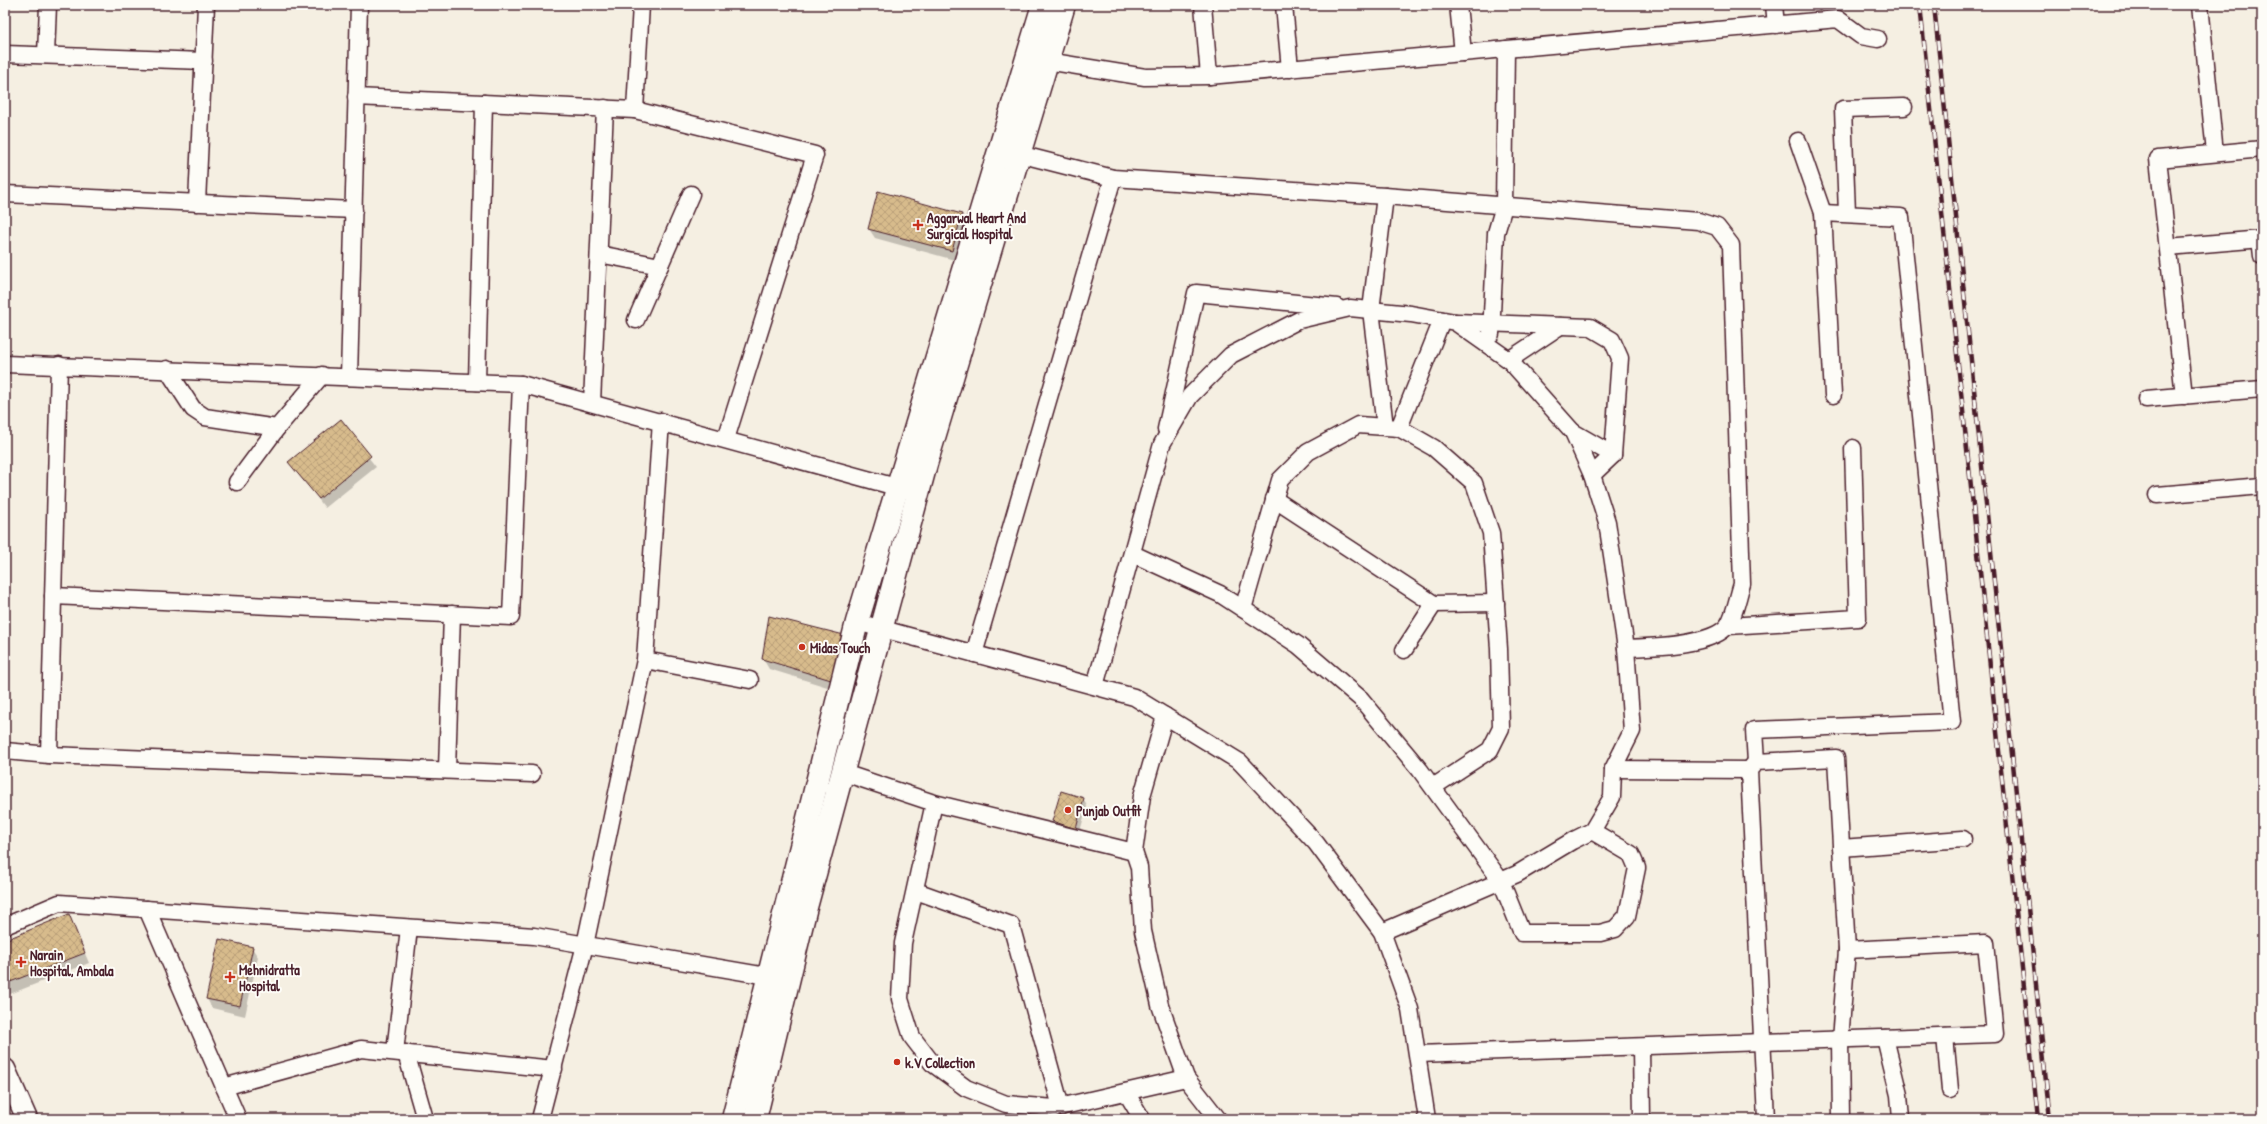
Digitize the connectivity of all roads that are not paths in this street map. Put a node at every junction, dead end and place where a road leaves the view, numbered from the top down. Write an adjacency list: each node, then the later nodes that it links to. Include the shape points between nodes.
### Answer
1 (48, 5): 17 (street)
2 (206, 5): 18 (street)
3 (359, 5): 22 (street)
4 (641, 5): 26 (street)
5 (1043, 5): 76 (main road)
6 (1064, 5): 19 (main road)
7 (1203, 5): 21 (street)
8 (1284, 5): 20 (street)
9 (1458, 5): 15 (street)
10 (1774, 5): 12 (street)
11 (2200, 5): 29 (street)
12 (1776, 25): 13 (street, via 1838,19 1861,36); 14 (street)
13 (1878, 39)
14 (1506, 49): 15 (street); 36 (street)
15 (1463, 53): 20 (street)
16 (5, 54): 17 (street)
17 (46, 55): 18 (street)
18 (204, 61): 35 (street)
19 (1047, 61): 21 (street, via 1145,77); 30 (main road)
20 (1290, 69): 21 (street)
21 (1209, 76)
22 (356, 98): 23 (street); 37 (street)
23 (484, 103): 25 (street); 58 (street)
24 (1904, 107): 39 (street, via 1843,109)
25 (605, 108): 26 (street); 42 (street)
26 (635, 110): 69 (street, via 815,155)
27 (1798, 141): 38 (street)
28 (2262, 149): 29 (street)
29 (2215, 153): 41 (street, via 2158,159)
30 (1019, 154): 31 (street); 77 (main road)
31 (1113, 178): 34 (street); 91 (street)
32 (5, 194): 35 (street)
33 (691, 194): 44 (street)
34 (1385, 196): 36 (street); 46 (street)
35 (197, 203): 37 (street)
36 (1504, 206): 49 (street, via 1496,233); 87 (street, via 1698,221 1717,227 1731,245 1742,584)
37 (354, 210): 57 (street)
38 (1823, 213): 39 (street); 61 (street)
39 (1847, 213): 98 (street, via 1901,217 1952,722 1754,730)
40 (2261, 239): 41 (street); 43 (street)
41 (2168, 247): 62 (street)
42 (599, 254): 44 (street); 64 (street)
43 (2262, 256)
44 (660, 266): 47 (street)
45 (1350, 308): 46 (street); 70 (street, via 1299,320 1231,355 1190,396); 70 (street, via 1196,293)
46 (1371, 310): 48 (street); 67 (street)
47 (636, 320)
48 (1448, 321): 49 (street); 51 (street); 67 (street)
49 (1491, 323): 50 (street); 51 (street)
50 (1560, 326): 52 (street); 72 (street, via 1590,327 1612,340 1620,358)
51 (1490, 347): 52 (street)
52 (1509, 360): 68 (street)
53 (5, 364): 54 (street)
54 (59, 365): 55 (street); 81 (street)
55 (167, 369): 56 (street); 66 (street, via 193,410 205,417)
56 (322, 376): 57 (street); 66 (street)
57 (349, 377): 58 (street)
58 (478, 382): 59 (street)
59 (521, 384): 64 (street); 85 (street, via 510,617)
60 (2262, 389): 62 (street)
61 (1832, 395)
62 (2184, 396): 63 (street)
63 (2146, 399)
64 (592, 403): 65 (street)
65 (661, 421): 69 (street); 92 (street)
66 (277, 428): 74 (street)
67 (1392, 428): 79 (street, via 1358,425 1308,452 1280,480); 82 (street, via 1434,448 1474,484 1491,533)
68 (1572, 432): 72 (street); 73 (street)
69 (726, 439): 76 (street)
70 (1162, 444): 80 (street)
71 (1853, 448): 87 (street, via 1858,618)
72 (1613, 455): 73 (street)
73 (1592, 475): 89 (street, via 1607,522)
74 (237, 482)
75 (2262, 486): 78 (street)
76 (897, 487): 77 (street); 86 (main road)
77 (918, 493): 88 (main road)
78 (2157, 496)
79 (1274, 499): 83 (street); 84 (street)
80 (1133, 554): 84 (street, via 1220,594); 94 (street)
81 (53, 596): 85 (street); 97 (street)
82 (1496, 603): 83 (street); 103 (street, via 1501,728 1490,750)
83 (1434, 604): 90 (street)
84 (1242, 609): 103 (street, via 1298,645 1361,699)
85 (452, 614): 100 (street)
86 (857, 622): 88 (street); 117 (main road)
87 (1728, 626): 89 (street, via 1716,635 1679,645)
88 (882, 628): 91 (street); 101 (main road)
89 (1626, 648): 99 (street, via 1632,731)
90 (1404, 650)
91 (974, 654): 94 (street)
92 (645, 660): 93 (street); 115 (street)
93 (750, 680)
94 (1095, 686): 95 (street, via 1134,697)
95 (1166, 716): 108 (street, via 1142,796); 114 (street, via 1240,762 1316,843)
96 (5, 751): 97 (street)
97 (49, 754): 100 (street)
98 (1752, 766): 99 (street); 107 (street, via 1836,758); 122 (street)
99 (1613, 769): 105 (street, via 1612,797)
100 (447, 770): 102 (street)
101 (844, 773): 104 (street); 118 (main road, via 805,911)
102 (532, 774)
103 (1433, 787): 109 (street)
104 (934, 803): 108 (street); 110 (street)
105 (1592, 831): 109 (street); 109 (street, via 1631,854 1637,868 1626,916 1615,929 1600,933 1522,933)
106 (1963, 839): 107 (street)
107 (1841, 848): 116 (street)
108 (1134, 852): 128 (street, via 1139,867 1143,931 1160,1005)
109 (1501, 881): 114 (street)
110 (916, 891): 132 (street, via 1011,925); 132 (street, via 903,943 900,999 912,1037 932,1063 966,1088 1006,1104)
111 (147, 910): 112 (street, via 59,903); 113 (street); 129 (street)
112 (5, 926)
113 (409, 928): 115 (street, via 534,936); 124 (street)
114 (1382, 932): 125 (street, via 1410,1010)
115 (585, 945): 117 (street); 127 (street)
116 (1846, 950): 119 (street, via 1986,944 1995,1034); 121 (street)
117 (767, 976): 118 (street); 137 (main road)
118 (789, 980): 138 (main road)
119 (1945, 1036): 120 (street); 130 (street)
120 (1885, 1038): 121 (street); 145 (street, via 1899,1095)
121 (1840, 1040): 122 (street); 144 (street)
122 (1762, 1043): 123 (street); 143 (street)
123 (1641, 1047): 125 (street); 142 (street)
124 (400, 1053): 127 (street); 129 (street, via 361,1048); 135 (street)
125 (1418, 1054): 141 (street)
126 (5, 1069): 133 (street)
127 (554, 1069): 136 (street)
128 (1186, 1078): 131 (street); 140 (street)
129 (224, 1087): 134 (street)
130 (1950, 1090)
131 (1126, 1092): 132 (street); 139 (street)
132 (1061, 1107)
133 (27, 1119)
134 (238, 1119)
135 (425, 1119)
136 (540, 1119)
137 (733, 1119)
138 (755, 1119)
139 (1142, 1119)
140 (1218, 1119)
141 (1427, 1119)
142 (1642, 1119)
143 (1766, 1119)
144 (1841, 1119)
145 (1901, 1119)

